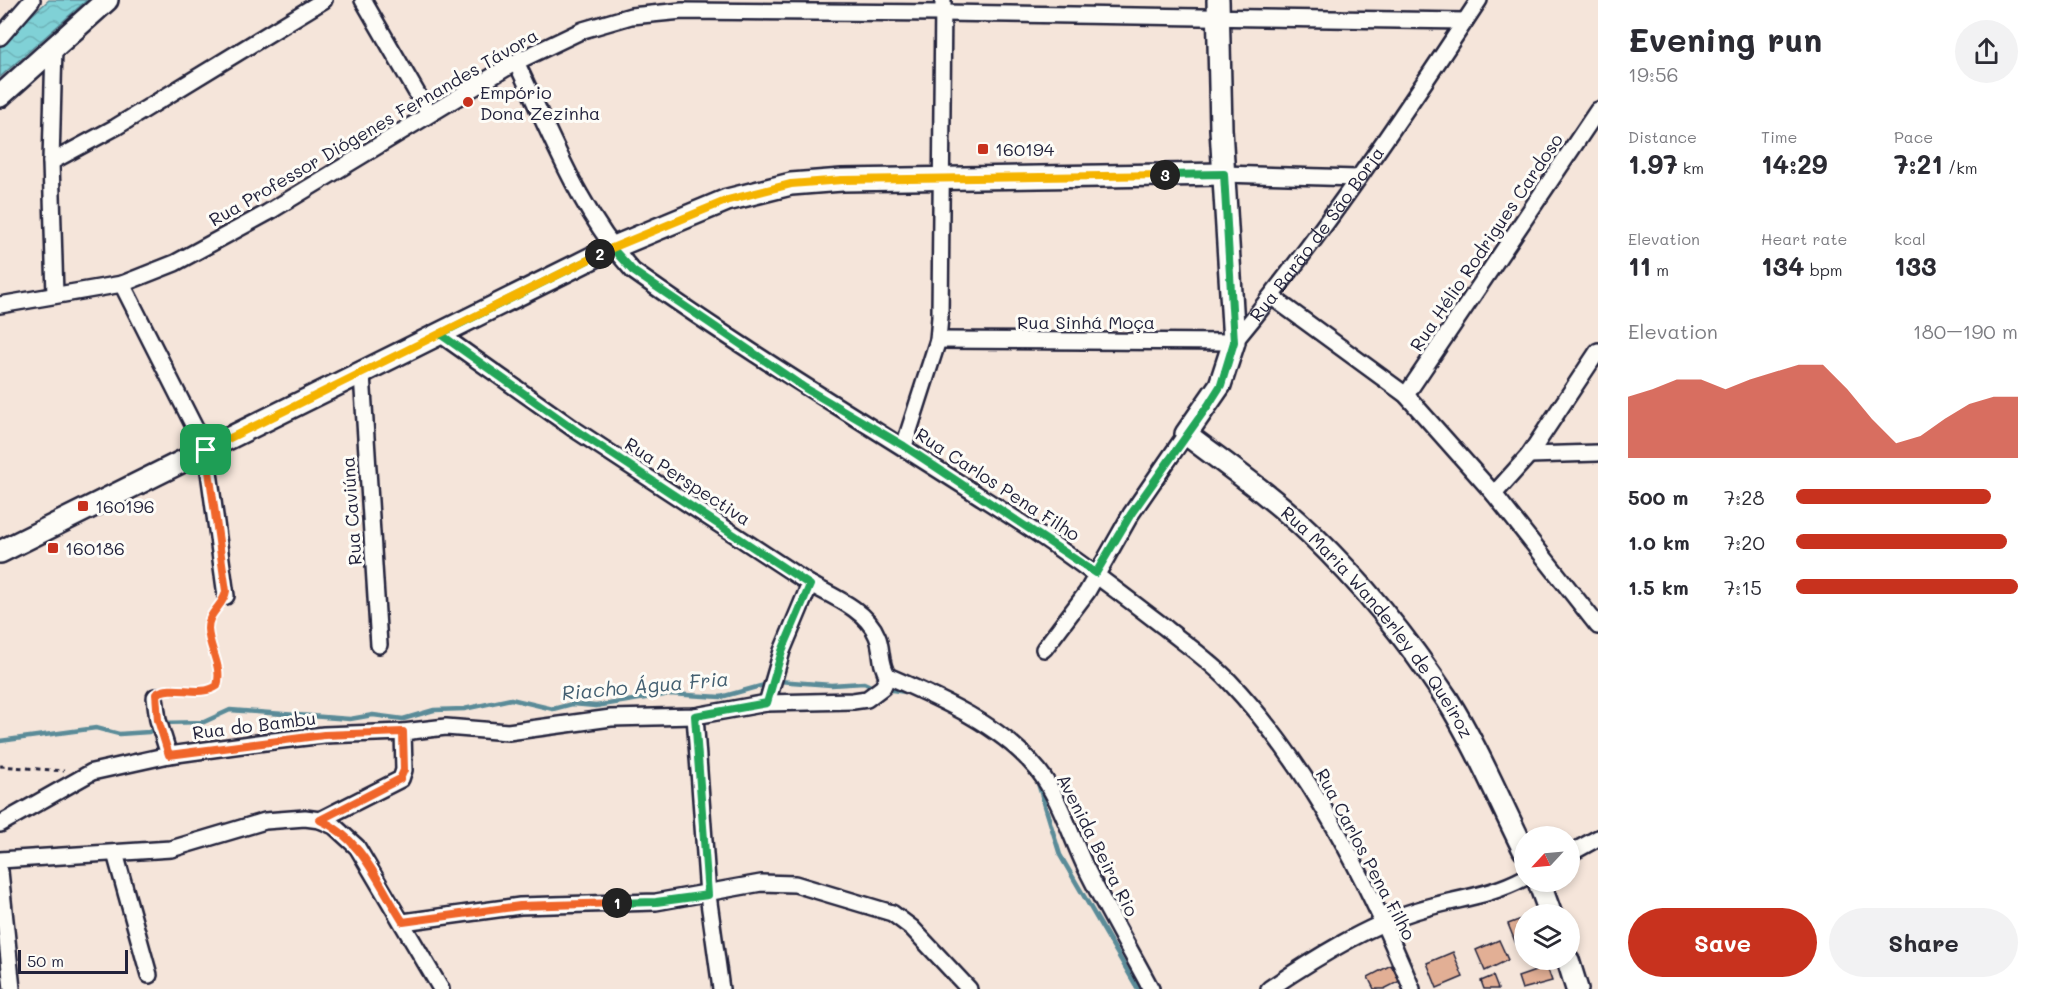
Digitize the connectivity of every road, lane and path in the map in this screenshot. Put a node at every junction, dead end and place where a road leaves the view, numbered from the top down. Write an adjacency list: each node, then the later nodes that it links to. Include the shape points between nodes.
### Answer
1 (32, 0): 9 (street)
2 (107, 0): 10 (street)
3 (324, 0): 15 (street, via 116,127)
4 (363, 0): 14 (street)
5 (1479, 0): 8 (street, Rua Barão de São Borja)
6 (943, 6): 7 (street, Rua Professor Diógenes Fernandes Távora); 11 (street, Rua Professor Diógenes Fernandes Távora, via 648,14 583,30); 17 (street)
7 (1218, 8): 8 (street, Rua Professor Diógenes Fernandes Távora); 16 (street)
8 (1465, 21): 18 (street, Rua Barão de São Borja)
9 (0, 37)
10 (54, 46): 12 (street); 15 (street)
11 (516, 62): 14 (street, Rua Professor Diógenes Fernandes Távora); 19 (street, Rua Carlos Pena Filho, via 589,212)
12 (0, 96)
13 (1598, 110): 29 (street, Rua Hélio Rodrigues Cardoso)
14 (429, 114): 20 (street, Rua Professor Diógenes Fernandes Távora, via 211,244)
15 (51, 162): 21 (street)
16 (1224, 174): 17 (street); 18 (street); 26 (street)
17 (942, 177): 19 (street, via 782,186 728,200); 25 (street)
18 (1357, 178): 22 (street, Rua Barão de São Borja)
19 (612, 248): 24 (street); 31 (street, Rua Carlos Pena Filho, via 646,281 805,388)
20 (122, 284): 21 (street, Rua Professor Diógenes Fernandes Távora); 32 (street)
21 (55, 295): 23 (street, Rua Professor Diógenes Fernandes Távora)
22 (1272, 297): 26 (street, Rua Barão de São Borja); 29 (street)
23 (0, 305)
24 (440, 334): 28 (street); 38 (street, Rua Perspectiva)
25 (938, 340): 26 (street, Rua Sinhá Moça); 31 (street)
26 (1234, 342): 30 (street, Rua Barão de São Borja, via 1221,385)
27 (1598, 351): 34 (street)
28 (363, 374): 32 (street); 41 (street, Rua Caviúna)
29 (1406, 395): 35 (street)
30 (1186, 434): 37 (street, Rua Barão de São Borja); 53 (street, Rua Maria Wanderley de Queiroz, via 1310,533 1361,587 1417,655 1466,733)
31 (904, 446): 37 (street, Rua Carlos Pena Filho)
32 (206, 450): 36 (street); 39 (street)
33 (1598, 453): 34 (street)
34 (1529, 454): 35 (street)
35 (1494, 494): 40 (street)
36 (0, 552)
37 (1096, 573): 42 (street, Rua Barão de São Borja, via 1087,592); 62 (street, Rua Carlos Pena Filho, via 1230,682 1295,763 1334,826)
38 (810, 585): 43 (street, Rua Perspectiva, via 848,605 873,628); 45 (street)
39 (226, 596): 44 (path, via 212,612 208,627 219,671 217,686 205,691 161,691)
40 (1598, 626)
41 (379, 645)
42 (1044, 649)
43 (886, 681): 45 (street, via 867,699); 69 (street, Avenida Beira Rio, via 967,714 999,735 1039,772)
44 (155, 697): 48 (street, Rua do Bambu)
45 (768, 699): 46 (street)
46 (695, 716): 47 (street, Rua do Bambu, via 611,718 508,732 446,727); 60 (street)
47 (403, 732): 48 (street, Rua do Bambu, via 324,735); 51 (street, via 404,770 400,779)
48 (169, 755): 50 (street)
49 (0, 766): 50 (path)
50 (92, 772): 52 (street)
51 (320, 820): 56 (street, via 265,821 171,849); 61 (street, via 334,826 357,847)
52 (0, 824)
53 (1514, 830)
54 (1598, 838): 55 (street)
55 (1580, 848)
56 (116, 853): 57 (street); 64 (street)
57 (0, 860)
58 (0, 871): 65 (street)
59 (1514, 883): 62 (street, via 1489,894 1417,910)
60 (708, 895): 61 (street, via 656,902 520,906); 67 (street); 68 (street, via 761,883 795,884 892,913 912,928)
61 (403, 922): 66 (street)
62 (1384, 922): 70 (street); 71 (street, Rua Carlos Pena Filho)
63 (1571, 970): 72 (street)
64 (149, 975)
65 (12, 989)
66 (441, 989)
67 (721, 989)
68 (969, 989)
69 (1151, 989)
70 (1269, 989)
71 (1412, 989)
72 (1577, 989)

